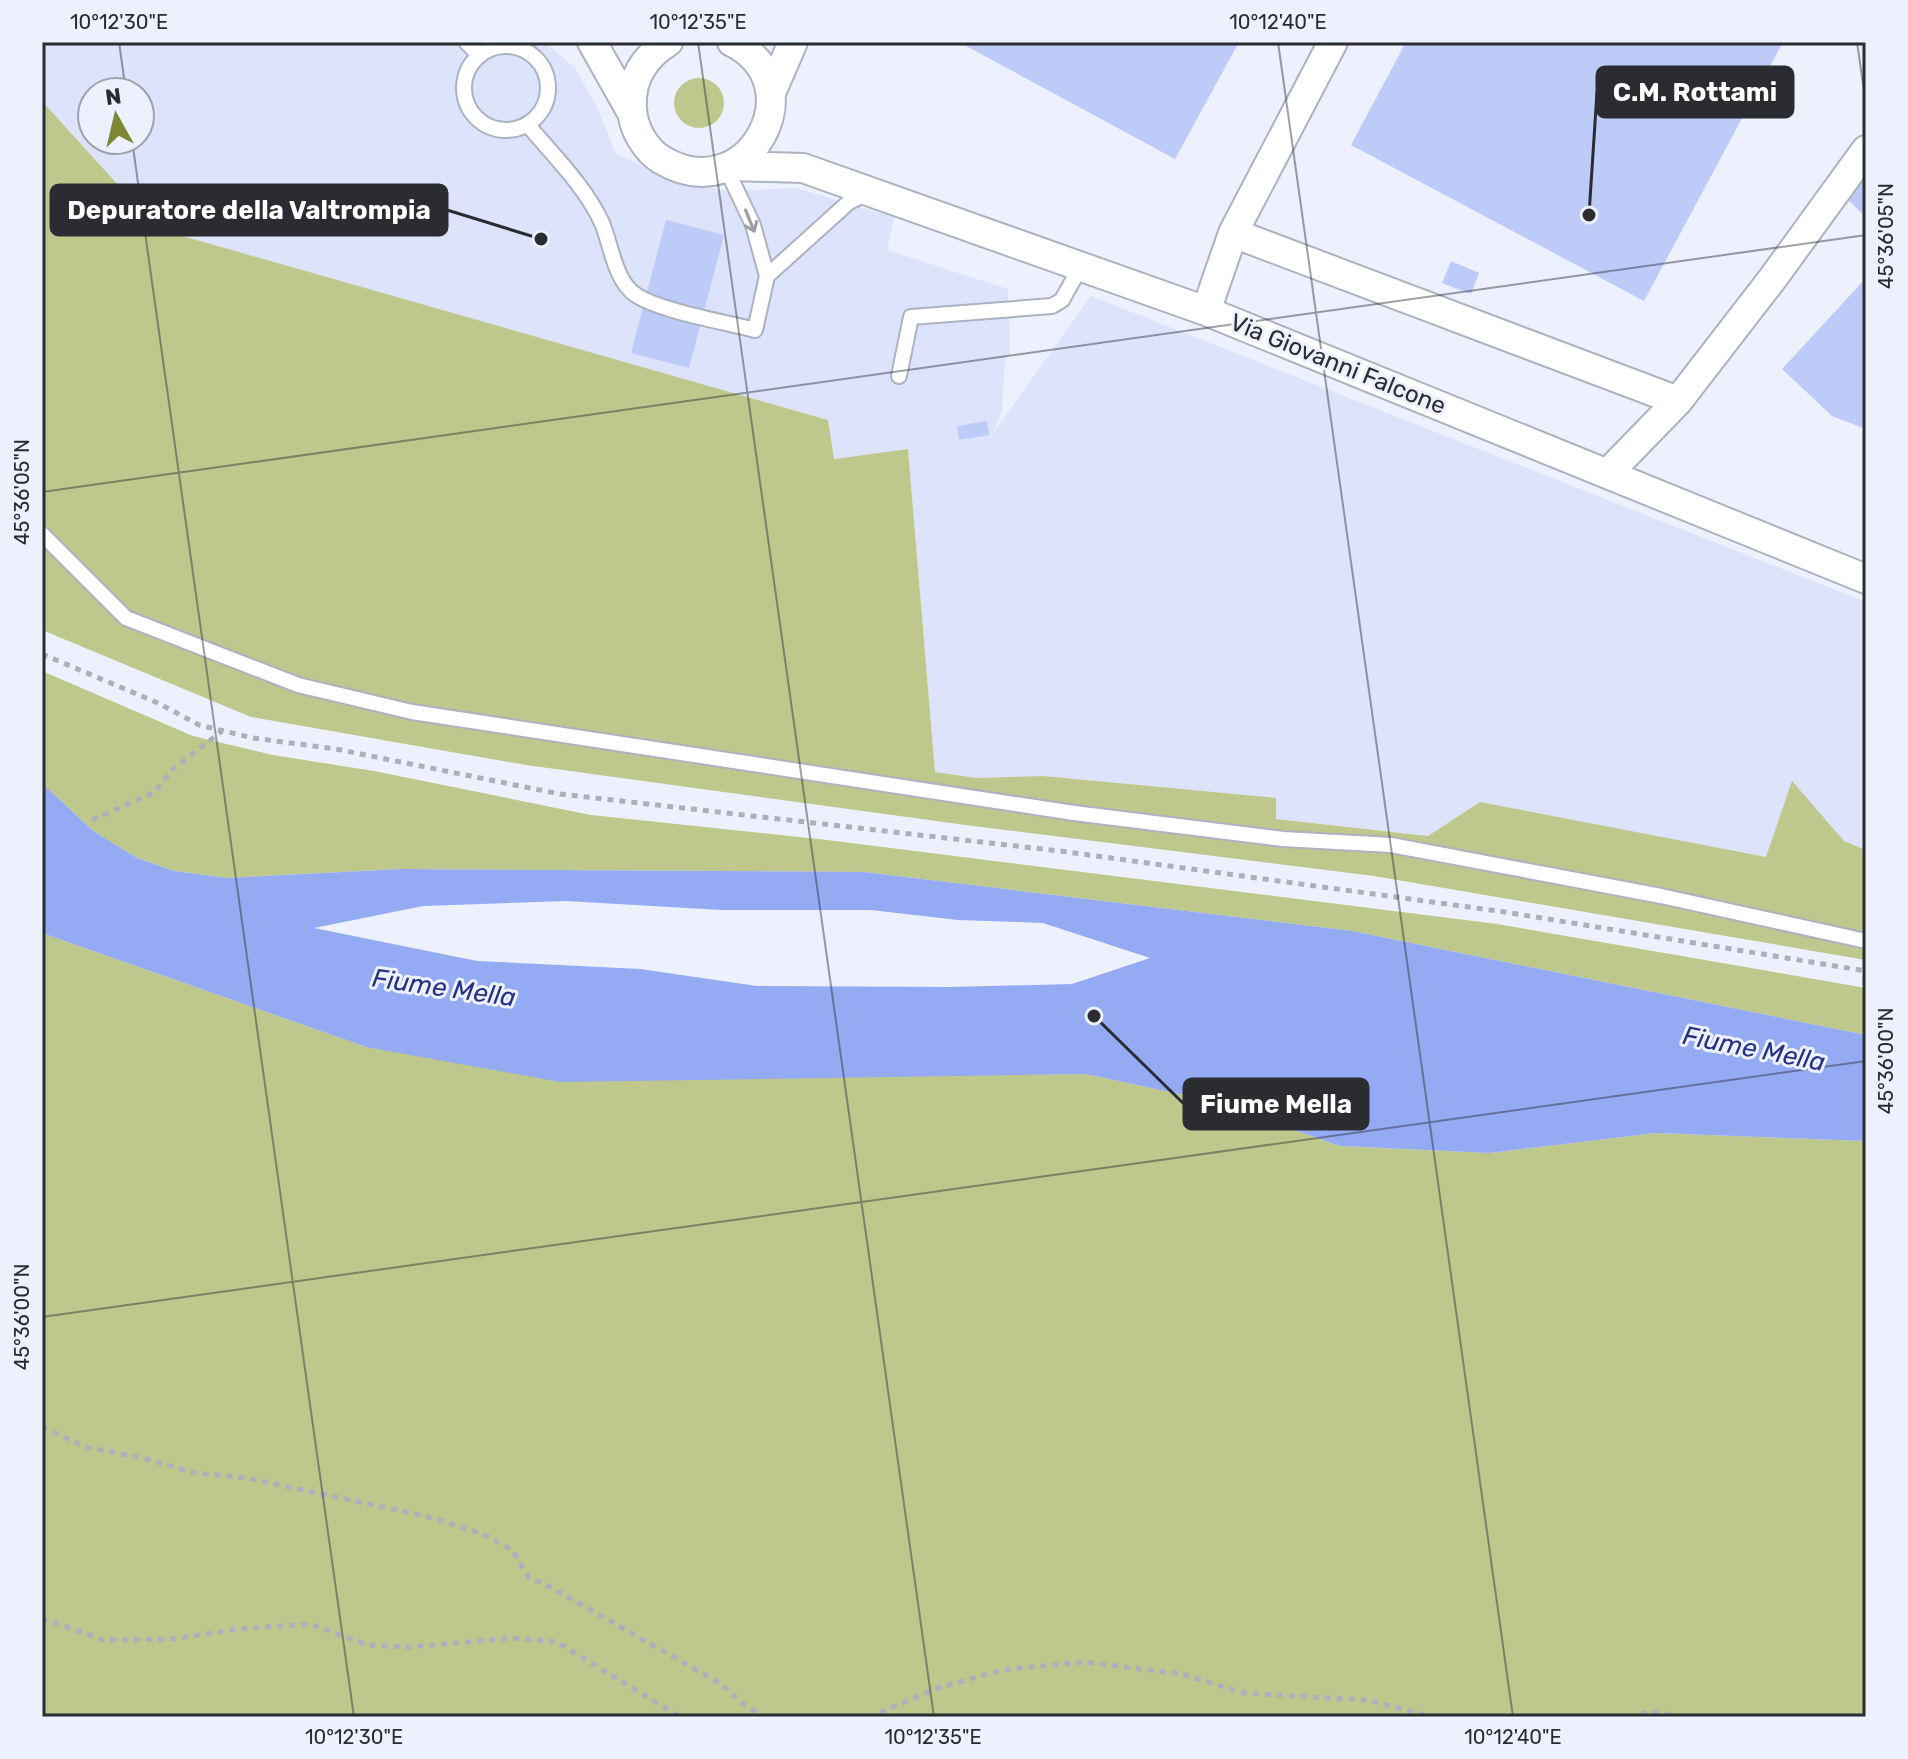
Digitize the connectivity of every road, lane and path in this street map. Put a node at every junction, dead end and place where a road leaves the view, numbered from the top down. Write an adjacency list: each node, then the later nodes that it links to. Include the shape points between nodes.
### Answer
1 (466, 42): 8 (lane)
2 (592, 42): 10 (street, Via Giovanni Falcone)
3 (652, 42): 4 (street)
4 (667, 42): 10 (street, via 638,73)
5 (732, 42): 9 (street, via 762,68)
6 (793, 42): 9 (street)
7 (1333, 42): 16 (street)
8 (479, 55): 11 (lane, via 464,78 467,106 487,126 500,130); 11 (lane, via 504,45 531,53 541,63 547,76 545,103)
9 (770, 105): 13 (street, via 757,146); 14 (street, via 784,147)
10 (632, 113): 13 (street, Via Giovanni Falcone, via 640,138 657,157 680,170 706,173)
11 (527, 124): 18 (lane, via 585,194 620,274 635,295 755,330)
12 (1866, 150): 21 (street)
13 (729, 167): 14 (street, Via Giovanni Falcone); 18 (lane, one-way to 18)
14 (803, 168): 15 (street, Via Giovanni Falcone)
15 (872, 191): 17 (street, Via Giovanni Falcone); 18 (lane, via 849,202)
16 (1233, 233): 19 (street); 21 (street)
17 (1081, 266): 19 (street, Via Giovanni Falcone); 20 (lane, via 1062,300 1052,306 911,317)
18 (767, 276)
19 (1206, 311): 22 (street, Via Giovanni Falcone)
20 (899, 376)
21 (1678, 401): 22 (street)
22 (1608, 473): 24 (street, Via Giovanni Falcone)
23 (42, 534): 28 (lane, via 126,618 298,685 412,712 1074,813 1283,839 1391,845)
24 (1866, 579)
25 (42, 654): 26 (path)
26 (223, 731): 27 (path, via 173,769 155,792); 29 (path, via 560,794 1075,853 1505,912)
27 (92, 820)
28 (1866, 941)
29 (1866, 971)
30 (42, 1427): 33 (path, via 86,1447 425,1516 483,1534 512,1550 529,1578 721,1684)
31 (42, 1618): 32 (path, via 103,1640 173,1639 310,1624 368,1645 410,1647 513,1638 557,1642)
32 (680, 1717)
33 (764, 1717)
34 (869, 1717): 35 (path, via 935,1689 1002,1670 1084,1662 1181,1674 1244,1693 1367,1700)
35 (1433, 1717)
36 (1629, 1717): 37 (path, via 1649,1712)
37 (1690, 1717)

